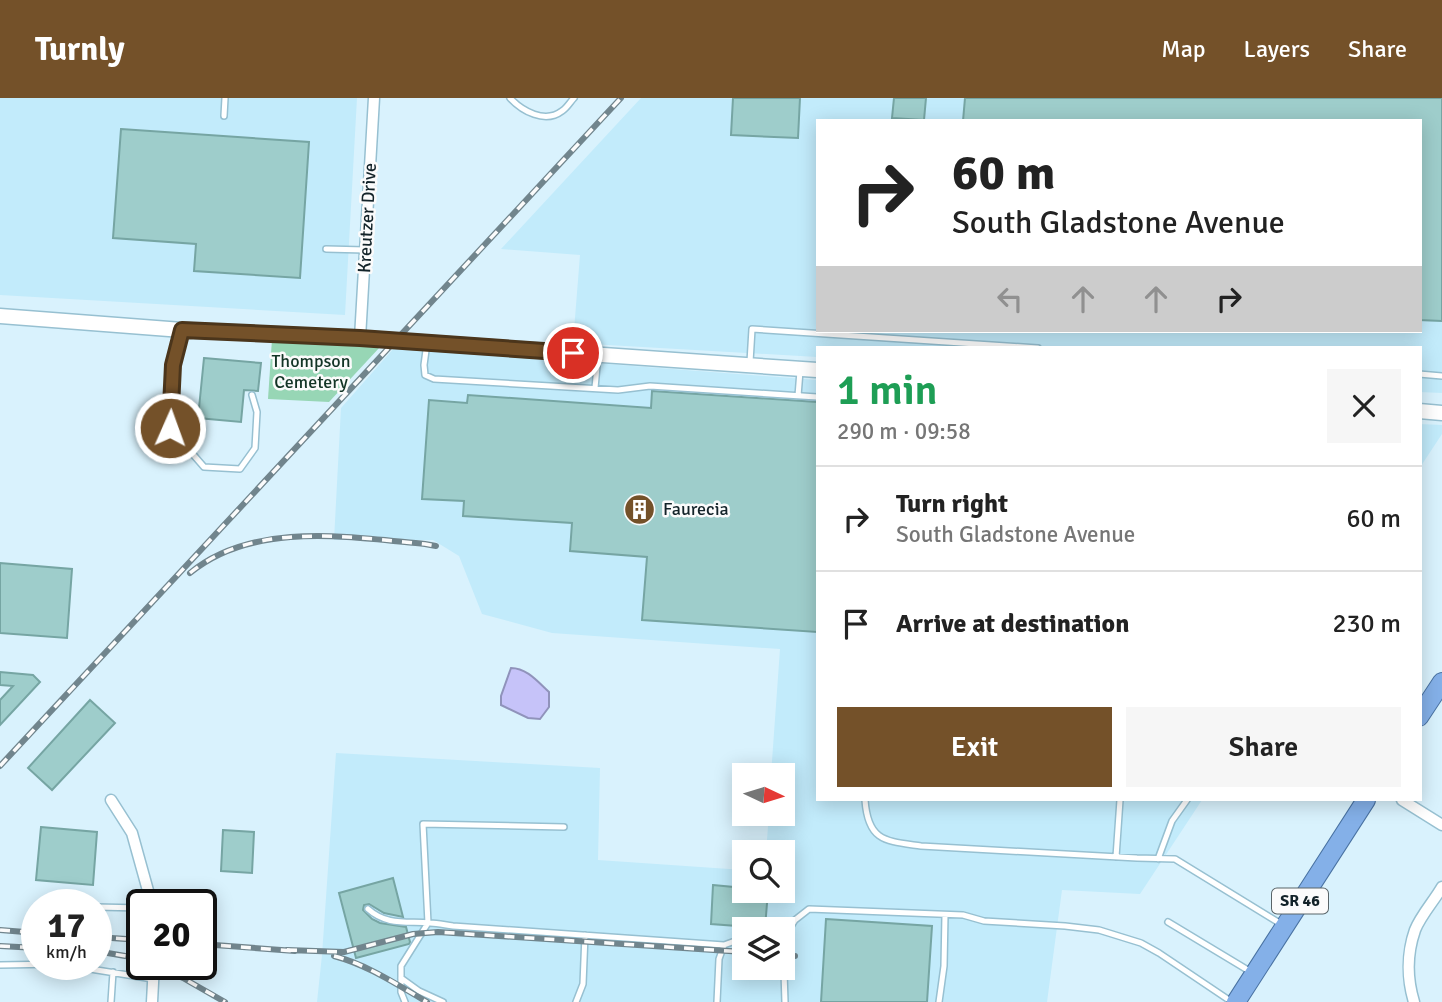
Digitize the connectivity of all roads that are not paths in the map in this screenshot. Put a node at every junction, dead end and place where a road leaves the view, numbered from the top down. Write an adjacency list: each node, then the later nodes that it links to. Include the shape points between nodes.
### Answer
1 (225, 98): 5 (lane)
2 (374, 98): 7 (street, Kreutzer Drive)
3 (510, 98): 4 (lane, via 540,117 561,112)
4 (574, 98)
5 (224, 116)
6 (326, 249): 7 (lane)
7 (365, 250): 10 (street, Kreutzer Drive)
8 (0, 316): 9 (street)
9 (182, 330): 10 (street); 20 (lane, via 173,365 170,428 204,467 240,469 255,448 257,412)
10 (360, 338): 11 (street)
11 (427, 343): 13 (street); 19 (lane, via 425,374 434,379)
12 (1008, 346): 14 (lane, via 752,329)
13 (598, 355): 14 (street); 19 (lane)
14 (750, 365): 15 (street)
15 (800, 369): 16 (street); 21 (lane)
16 (816, 370)
17 (1422, 374): 18 (lane)
18 (1442, 376)
19 (595, 388): 21 (lane)
20 (252, 395)
21 (797, 396): 22 (lane)
22 (816, 397)
23 (1422, 411): 24 (street)
24 (1442, 413)
25 (1441, 686): 26 (highway)
26 (1422, 713)
27 (111, 800): 38 (street, via 132,833)
28 (865, 801): 35 (lane, via 871,828 890,841)
29 (1120, 801): 35 (lane)
30 (1186, 801): 36 (lane, via 1172,821)
31 (1365, 801): 44 (highway, SR 46)
32 (1404, 801): 33 (street)
33 (1442, 825)
34 (564, 827): 43 (lane, via 423,824)
35 (1116, 857): 36 (lane)
36 (1158, 859): 44 (lane, via 1175,859)
37 (1442, 887): 64 (street, via 1416,929 1409,959)
38 (148, 889)
39 (368, 909): 43 (lane, via 390,922)
40 (945, 915): 41 (lane, via 809,909); 62 (lane); 63 (lane, via 1099,930 1141,943)
41 (795, 920)
42 (1168, 922): 51 (lane)
43 (428, 923): 45 (lane); 52 (lane, via 401,966)
44 (1284, 926): 51 (highway, SR 46)
45 (585, 935): 47 (lane); 59 (lane, via 583,984)
46 (732, 942): 47 (lane)
47 (724, 945): 60 (lane)
48 (0, 965): 49 (lane, via 59,964)
49 (113, 972): 50 (lane); 55 (lane)
50 (126, 974)
51 (1254, 974): 63 (highway, SR 46)
52 (401, 978): 57 (lane); 58 (lane)
53 (153, 980): 56 (street)
54 (784, 980): 61 (lane)
55 (111, 1002)
56 (152, 1002)
57 (403, 1002)
58 (443, 1002)
59 (576, 1002)
60 (717, 1002)
61 (785, 1002)
62 (939, 1002)
63 (1234, 1002)
64 (1414, 1002)

